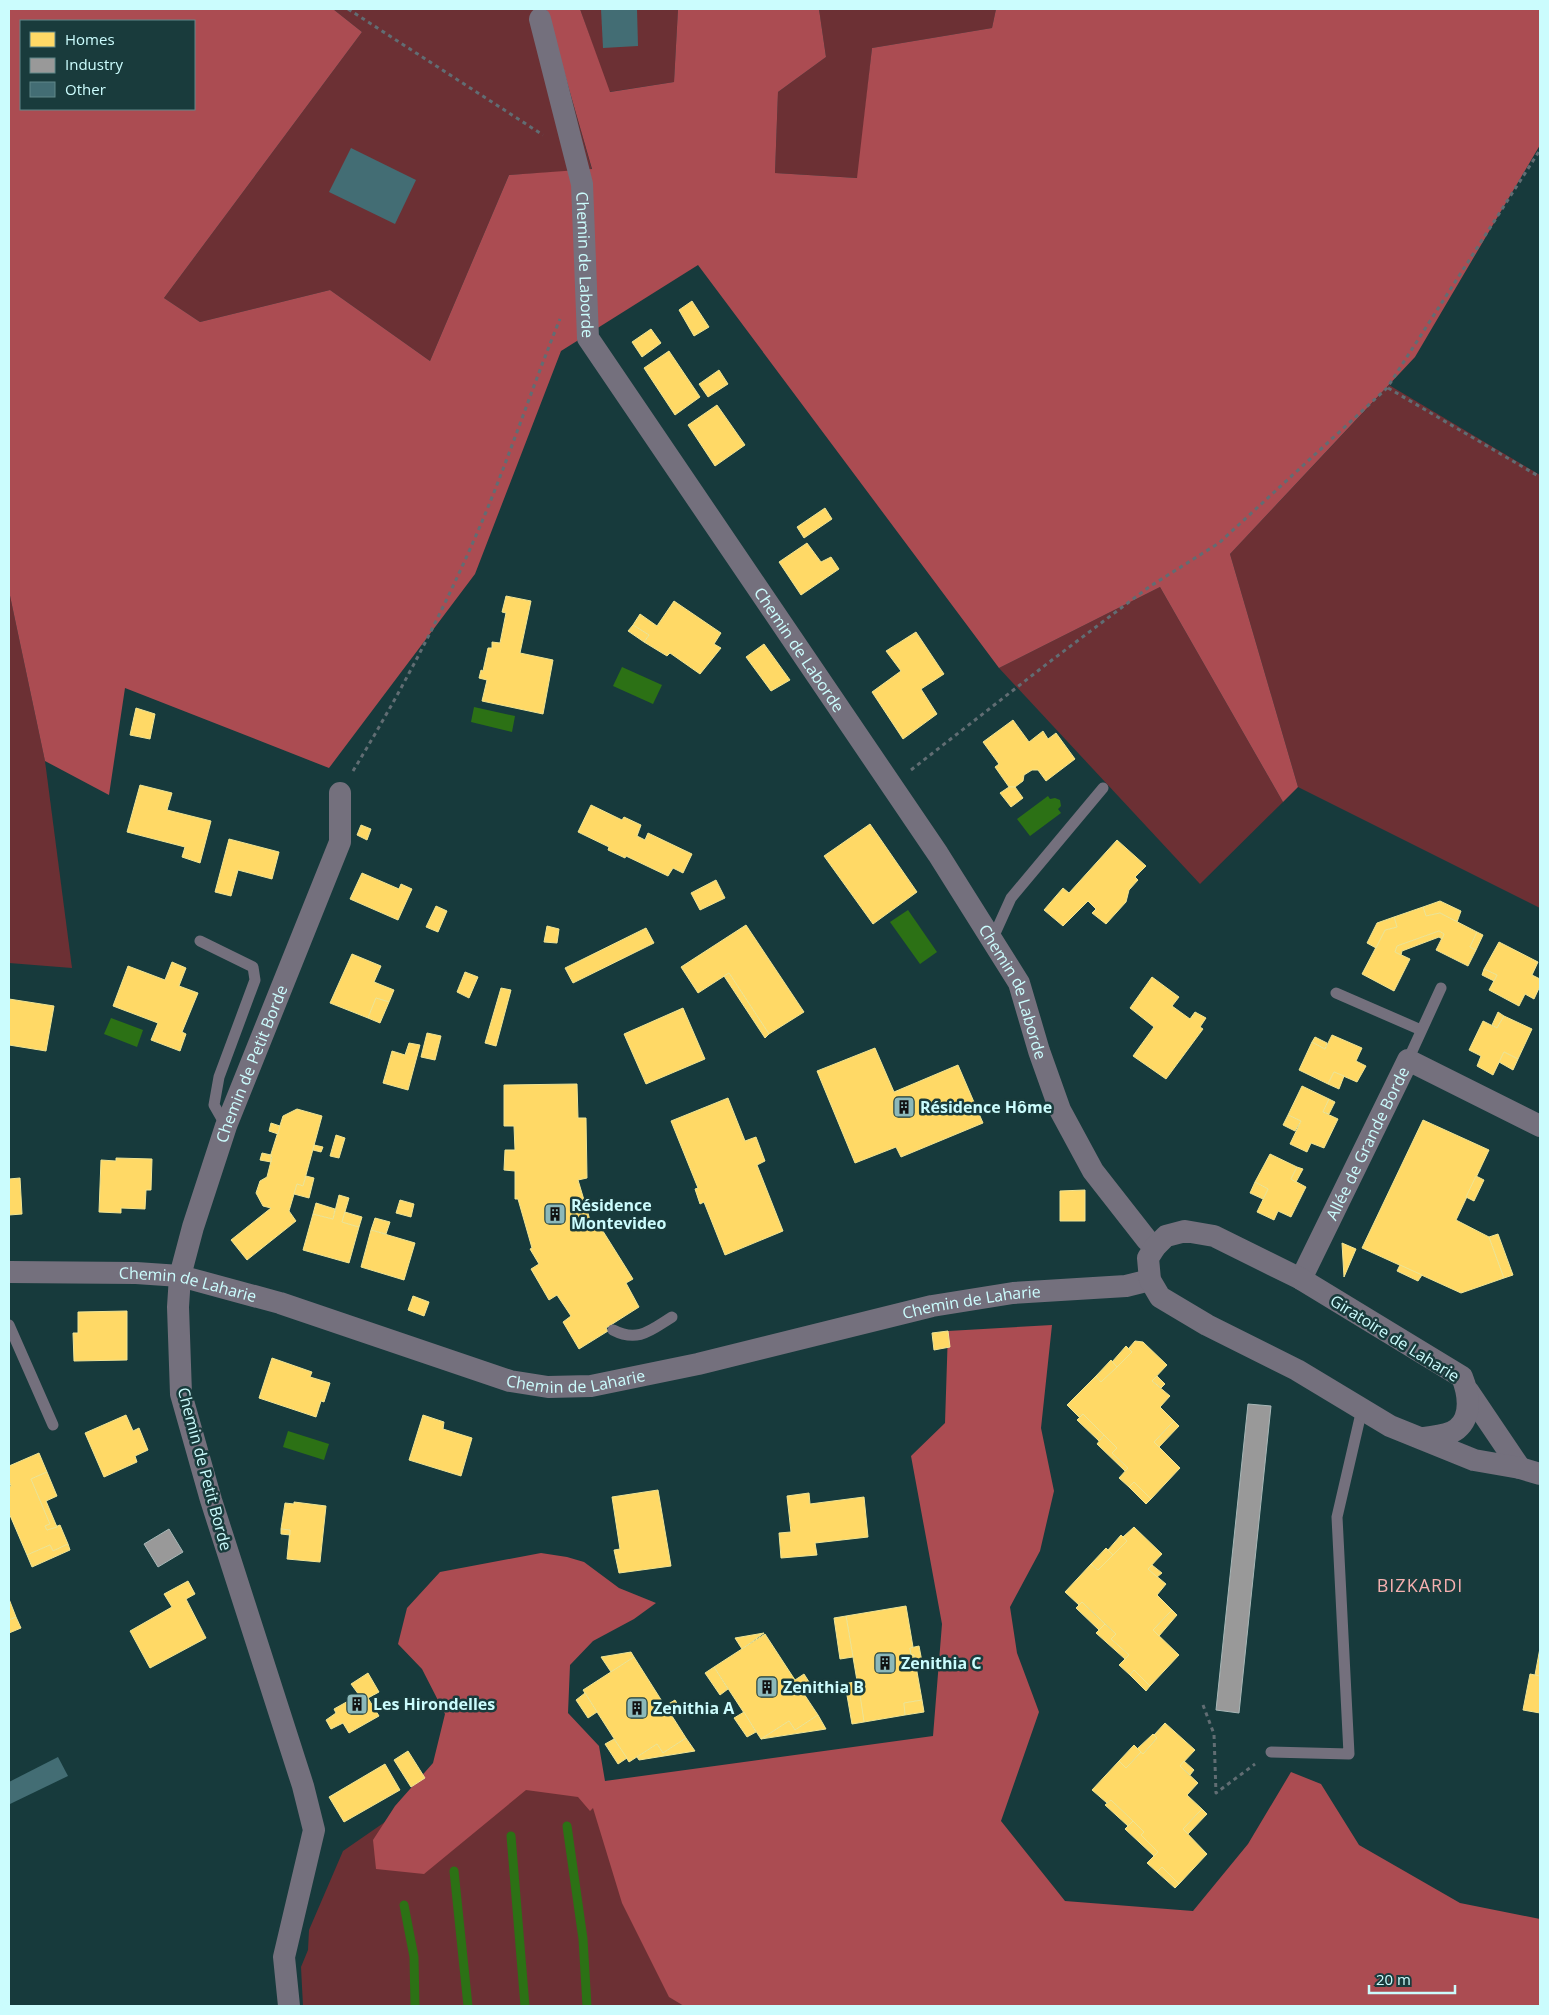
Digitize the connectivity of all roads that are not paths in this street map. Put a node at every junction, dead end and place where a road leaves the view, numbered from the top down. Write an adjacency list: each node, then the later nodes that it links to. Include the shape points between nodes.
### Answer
1 (540, 19): 4 (street, Chemin de Laborde, via 582,184 588,338 891,783)
2 (1103, 788): 4 (lane, via 1011,898)
3 (340, 793): 10 (street, Chemin de Petit Borde, via 340,842)
4 (992, 940): 12 (street, Chemin de Laborde, via 1019,983 1038,1052 1060,1110 1093,1170)
5 (200, 941): 10 (lane, via 253,967 255,980 219,1077 214,1105)
6 (1441, 988): 8 (lane)
7 (1336, 993): 8 (lane)
8 (1422, 1030): 9 (lane)
9 (1408, 1060): 11 (street, Allée de Grande Borde); 15 (street, Allée de Grande Borde)
10 (226, 1126): 14 (street, Chemin de Petit Borde)
11 (1540, 1126)
12 (1155, 1247): 15 (street, Giratoire de Laharie, via 1166,1236 1185,1231 1214,1236); 16 (street, via 1148,1258)
13 (9, 1272): 14 (street, Chemin de Laharie)
14 (180, 1276): 16 (street, Chemin de Laharie, via 280,1303 510,1381 548,1387 591,1386 698,1364 932,1306 1013,1293 1126,1286); 26 (street, Chemin de Petit Borde, via 178,1307 182,1394 211,1500 303,1786 314,1830 284,1957)
15 (1301, 1279): 20 (street, Giratoire de Laharie, via 1462,1377)
16 (1150, 1280): 21 (street, via 1160,1296 1207,1325 1297,1370)
17 (672, 1317): 19 (lane, via 646,1334 625,1336)
18 (9, 1325): 22 (lane)
19 (614, 1330)
20 (1468, 1391): 23 (street, Giratoire de Laharie, via 1467,1413 1458,1428 1444,1435); 24 (street)
21 (1362, 1409): 23 (street, via 1390,1426); 25 (lane, via 1337,1517 1349,1754)
22 (52, 1425)
23 (1423, 1438): 24 (street, via 1474,1460)
24 (1530, 1471)
25 (1271, 1752)
26 (290, 2006)

